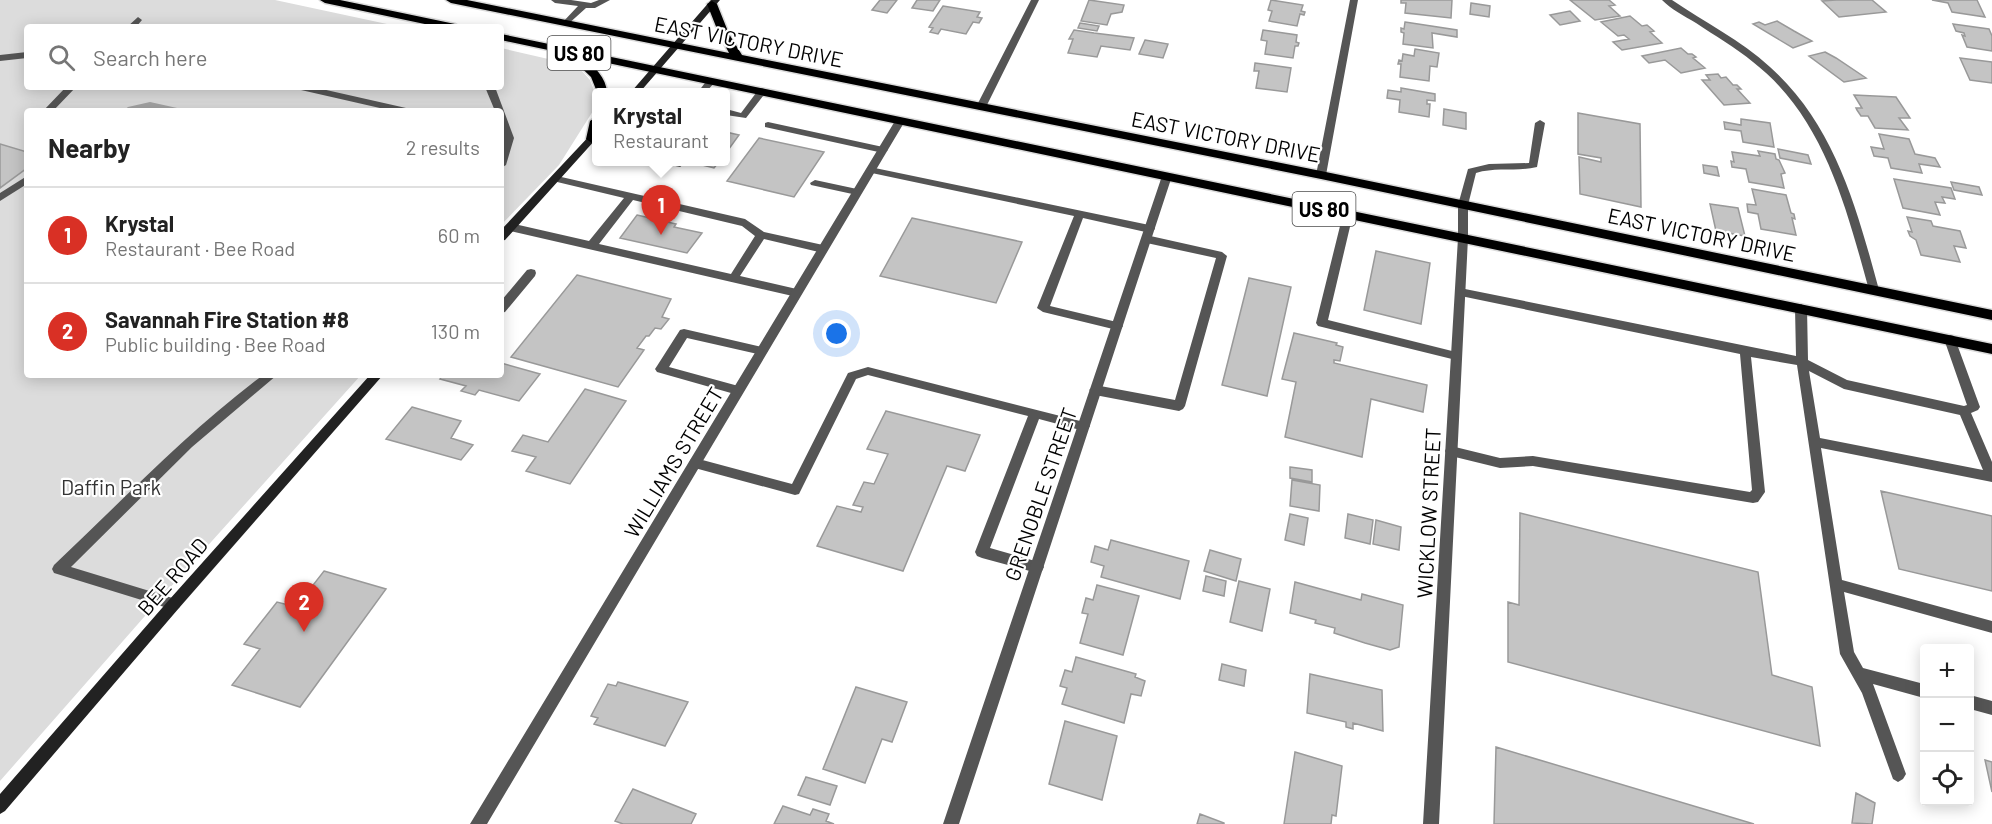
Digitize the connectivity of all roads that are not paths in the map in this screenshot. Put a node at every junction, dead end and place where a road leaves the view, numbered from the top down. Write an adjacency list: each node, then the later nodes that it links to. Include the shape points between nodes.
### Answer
1 (325, 0): 11 (main road)
2 (451, 0): 10 (main road, EAST VICTORY DRIVE / US 80)
3 (555, 0): 9 (street)
4 (606, 0): 9 (street)
5 (1035, 0): 27 (street)
6 (1354, 0): 38 (street)
7 (1666, 0): 58 (street, via 1767,69 1810,119 1848,197)
8 (714, 2): 13 (main road); 17 (main road, via 724,34)
9 (583, 6): 10 (street)
10 (566, 23): 13 (main road, EAST VICTORY DRIVE / US 80)
11 (441, 24)
12 (504, 38): 14 (main road, US 80)
13 (676, 46): 17 (main road, EAST VICTORY DRIVE / US 80); 18 (main road)
14 (570, 51): 18 (main road, US 80); 20 (main road)
15 (24, 55): 16 (street)
16 (0, 58)
17 (738, 58): 27 (main road, EAST VICTORY DRIVE / US 80)
18 (656, 69): 19 (main road, US 80); 21 (main road)
19 (711, 81): 22 (street); 26 (main road, US 80)
20 (602, 88)
21 (639, 88)
22 (706, 88)
23 (68, 90): 28 (street)
24 (314, 90): 29 (street)
25 (491, 90): 30 (street)
26 (762, 91): 31 (street, via 743,116); 32 (main road, US 80)
27 (981, 107): 38 (main road, EAST VICTORY DRIVE / US 80)
28 (51, 108)
29 (393, 108)
30 (499, 108)
31 (730, 113)
32 (900, 121): 36 (street, WILLIAMS STREET); 39 (main road, US 80)
33 (1540, 123): 46 (street, WICKLOW STREET, via 1534,165 1487,165 1472,171)
34 (768, 125): 36 (street)
35 (592, 141): 40 (main road)
36 (883, 150): 37 (street, WILLIAMS STREET)
37 (870, 170): 43 (street, WILLIAMS STREET); 47 (street)
38 (1321, 175): 46 (main road, EAST VICTORY DRIVE / US 80)
39 (1167, 176): 48 (main road, US 80); 51 (street, GRENOBLE STREET)
40 (557, 179): 44 (street); 49 (main road)
41 (24, 180): 45 (street)
42 (815, 183): 43 (street)
43 (857, 192): 55 (street, WILLIAMS STREET)
44 (631, 196): 52 (street, via 745,223); 54 (street)
45 (0, 198)
46 (1463, 205): 53 (street, WICKLOW STREET); 58 (main road, EAST VICTORY DRIVE / US 80)
47 (1080, 214): 51 (street); 66 (street, via 1043,308)
48 (1348, 214): 53 (main road, US 80); 71 (street, via 1322,323)
49 (510, 227): 50 (main road); 54 (street)
50 (504, 234)
51 (1148, 234): 66 (street, GRENOBLE STREET); 76 (street, via 1222,256 1179,406)
52 (761, 235): 55 (street); 57 (street)
53 (1463, 238): 60 (street, WICKLOW STREET); 64 (main road, US 80)
54 (591, 246): 57 (street)
55 (823, 249): 62 (street, WILLIAMS STREET)
56 (531, 273): 61 (street)
57 (733, 279): 62 (street)
58 (1874, 290): 65 (main road, EAST VICTORY DRIVE / US 80)
59 (504, 291): 61 (street)
60 (1460, 292): 70 (street); 71 (street, WICKLOW STREET)
61 (514, 293): 63 (street)
62 (797, 293): 69 (street, WILLIAMS STREET)
63 (504, 305)
64 (1801, 308): 67 (main road, US 80); 72 (street)
65 (1992, 315)
66 (1117, 326): 76 (street, GRENOBLE STREET)
67 (1950, 339): 68 (main road, US 80); 77 (street, via 1974,406)
68 (1992, 349)
69 (762, 351): 75 (street, WILLIAMS STREET); 75 (street, via 684,333 661,369)
70 (1745, 351): 72 (street); 81 (street, via 1759,492 1753,498 1533,461 1500,463)
71 (1456, 356): 81 (street, WICKLOW STREET)
72 (1802, 362): 77 (street, via 1845,384); 80 (street)
73 (267, 378): 86 (street, via 188,443 59,569)
74 (374, 378): 86 (main road, BEE ROAD)
75 (738, 390): 82 (street, WILLIAMS STREET)
76 (1095, 390): 79 (street, GRENOBLE STREET)
77 (1964, 411): 83 (street)
78 (1035, 413): 79 (street); 82 (street, via 868,371 852,376 795,490); 84 (street, via 982,552)
79 (1084, 426): 84 (street, GRENOBLE STREET)
80 (1814, 442): 83 (street); 85 (street)
81 (1451, 451): 96 (street, WICKLOW STREET)
82 (695, 463): 94 (street, WILLIAMS STREET)
83 (1992, 477)
84 (1037, 567): 95 (street, GRENOBLE STREET)
85 (1836, 584): 87 (street); 88 (street, via 1847,654)
86 (174, 604): 93 (main road, BEE ROAD)
87 (1992, 627)
88 (1859, 674): 89 (street); 92 (street)
89 (1920, 690)
90 (1974, 703): 91 (street)
91 (1992, 708)
92 (1898, 774)
93 (0, 807)
94 (478, 824)
95 (951, 824)
96 (1431, 824)

